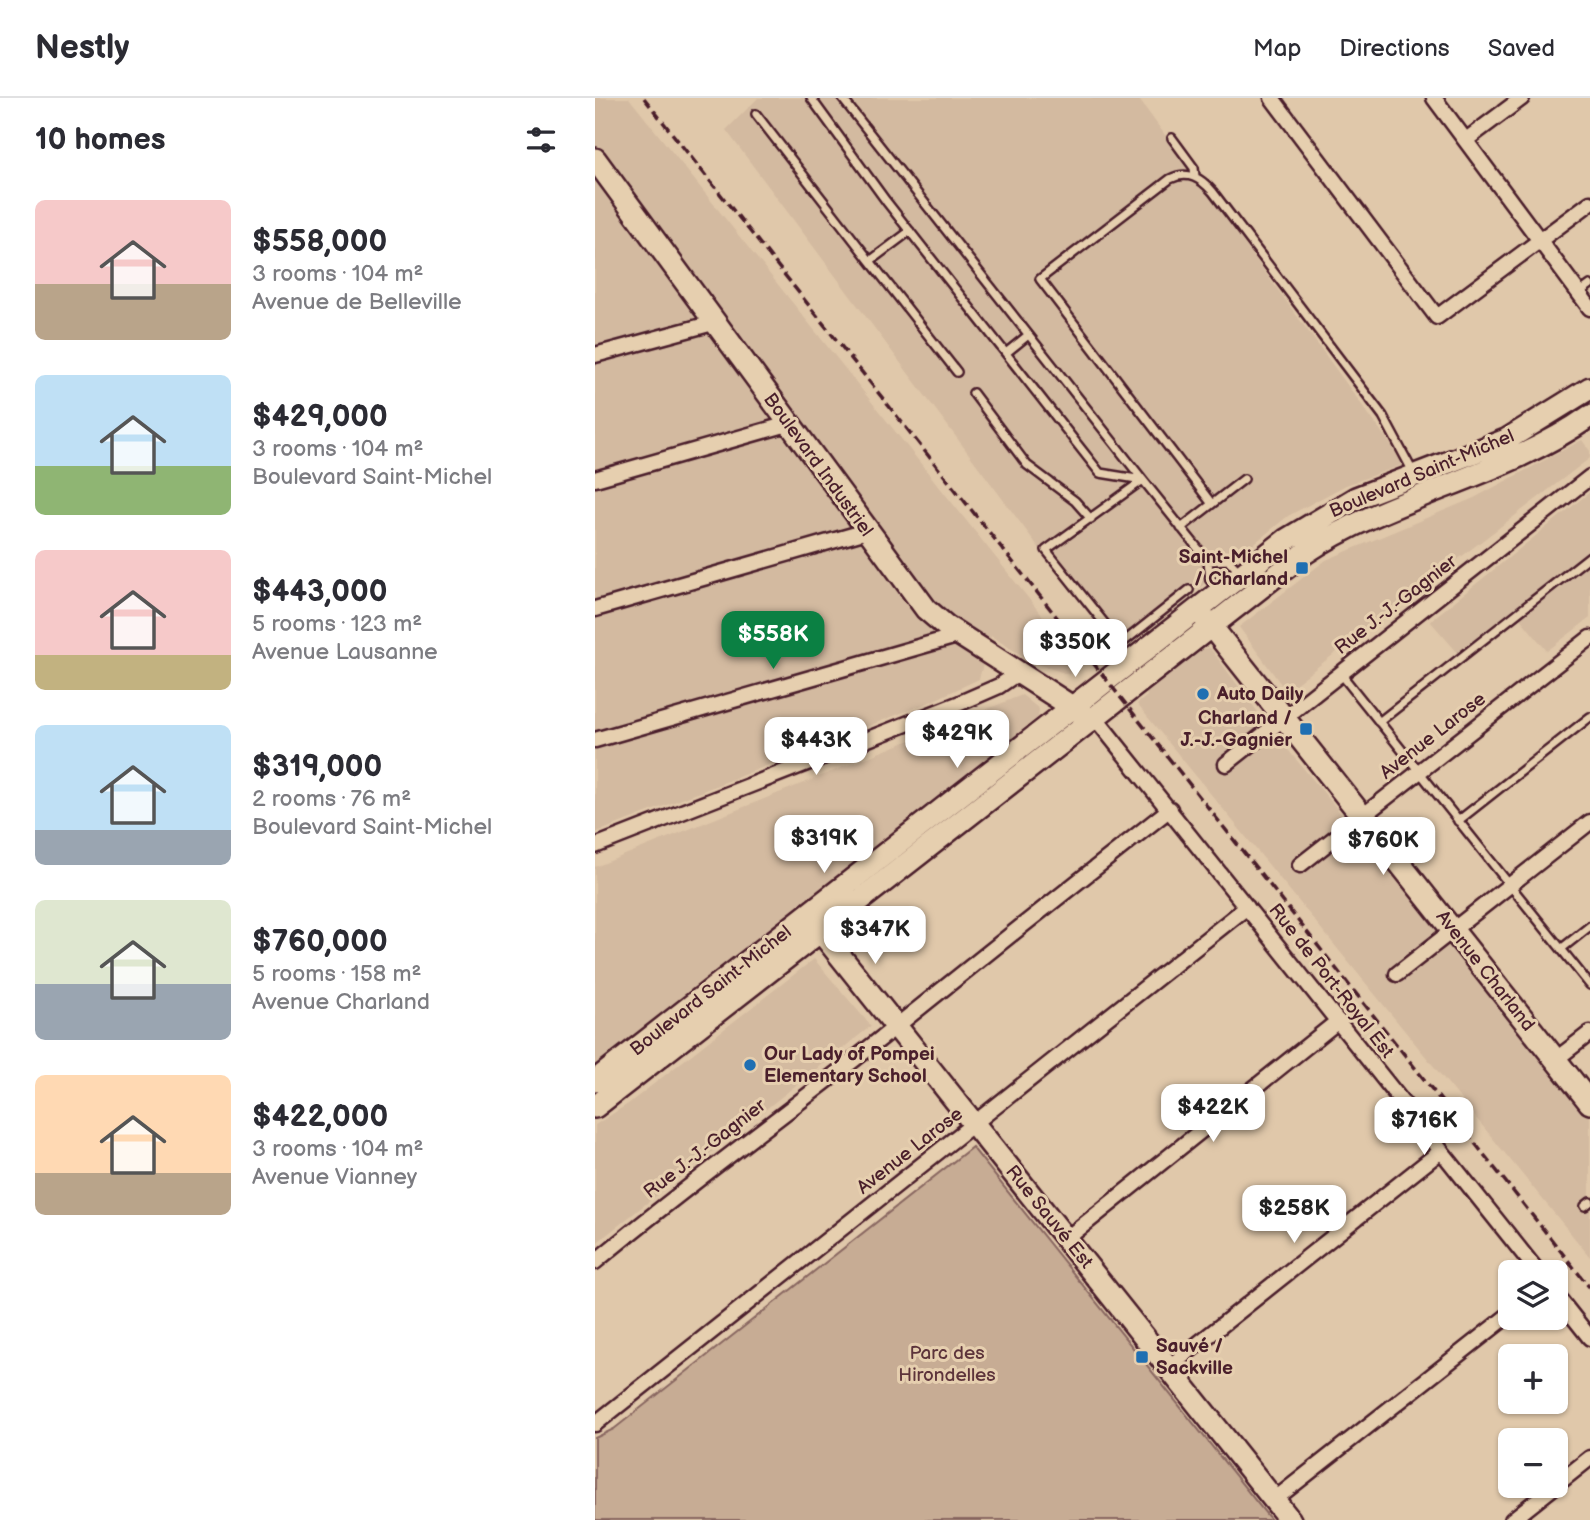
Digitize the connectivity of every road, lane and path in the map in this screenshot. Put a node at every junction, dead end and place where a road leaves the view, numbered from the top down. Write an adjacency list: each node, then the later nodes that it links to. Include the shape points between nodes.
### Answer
1 (811, 98): 12 (lane)
2 (842, 98): 18 (lane)
3 (1272, 98): 13 (street, via 1437,317)
4 (1434, 98): 8 (street)
5 (1522, 98): 8 (street)
6 (756, 114): 14 (lane)
7 (1172, 138): 10 (lane)
8 (1466, 140): 13 (street)
9 (595, 159): 17 (main road, Boulevard Industriel)
10 (1195, 176): 26 (lane, via 1213,192 1383,416); 31 (lane, via 1182,174 1170,179 1040,279)
11 (1590, 203): 13 (street)
12 (910, 231): 14 (lane); 19 (lane)
13 (1539, 241): 15 (street)
14 (870, 261): 21 (lane)
15 (1584, 289): 16 (street)
16 (1590, 308)
17 (713, 323): 20 (street); 25 (main road, Boulevard Industriel)
18 (1027, 336): 19 (lane); 30 (lane)
19 (1006, 353): 30 (lane, via 1100,473)
20 (595, 355)
21 (957, 372)
22 (1590, 388): 26 (main road, Boulevard Saint-Michel, via 1506,440)
23 (973, 393): 32 (lane, via 1027,465)
24 (1589, 419): 40 (main road, Boulevard Saint-Michel, via 1501,466 1347,527 1296,559)
25 (788, 424): 28 (street); 34 (main road, Boulevard Industriel)
26 (1414, 475): 37 (main road, Boulevard Saint-Michel, via 1333,510)
27 (1590, 477): 45 (street, Rue J.-J.-Gagnier)
28 (595, 479)
29 (1244, 479): 31 (lane)
30 (1143, 480): 32 (lane); 33 (lane)
31 (1212, 504): 33 (lane)
32 (1091, 519): 42 (lane, via 1046,550 1121,644)
33 (1181, 528): 36 (lane)
34 (867, 531): 39 (street); 41 (main road, Boulevard Industriel, via 926,609)
35 (1590, 556): 49 (lane)
36 (1207, 561): 37 (lane, via 1228,560); 38 (lane, via 1210,580)
37 (1241, 573): 38 (main road, Boulevard Saint-Michel)
38 (1219, 591): 40 (main road, Boulevard Saint-Michel)
39 (595, 608)
40 (1199, 608): 42 (main road, Boulevard Saint-Michel); 46 (main road, Boulevard Saint-Michel); 48 (main road, Avenue Charland)
41 (960, 635): 44 (main road, Boulevard Industriel); 50 (street)
42 (1146, 638): 46 (main road, Boulevard Saint-Michel)
43 (1590, 638): 52 (street, Avenue Larose)
44 (1018, 673): 46 (main road, Boulevard Industriel); 57 (street, via 960,703)
45 (1341, 673): 48 (street, Rue J.-J.-Gagnier); 49 (lane)
46 (1082, 713): 53 (street, Rue de Port-Royal Est, via 1101,725); 61 (main road, Boulevard Saint-Michel); 64 (main road, Boulevard Saint-Michel)
47 (1590, 717): 55 (lane)
48 (1284, 718): 51 (street, Rue J.-J.-Gagnier); 54 (main road, Avenue Charland)
49 (1379, 722): 52 (lane)
50 (595, 740)
51 (1226, 764)
52 (1418, 772): 54 (street, Avenue Larose); 55 (lane)
53 (1170, 809): 60 (street, Rue de Port-Royal Est); 69 (street, Rue J.-J.-Gagnier)
54 (1362, 816): 58 (street, Avenue Larose); 63 (main road, Avenue Charland)
55 (1458, 821): 59 (lane)
56 (1590, 822): 59 (street)
57 (595, 846)
58 (1300, 865)
59 (1510, 885): 63 (street); 65 (lane)
60 (1247, 906): 68 (street, Rue de Port-Royal Est); 75 (street, Avenue Larose)
61 (807, 915): 64 (main road, Rue Sauvé Est); 72 (main road, Boulevard Saint-Michel)
62 (1590, 926): 65 (lane)
63 (1452, 931): 66 (street); 71 (main road, Avenue Charland)
64 (821, 933): 69 (main road, Rue Sauvé Est); 74 (main road, Boulevard Saint-Michel)
65 (1561, 949): 67 (lane)
66 (1397, 974)
67 (1590, 985)
68 (1338, 1021): 76 (street, Rue de Port-Royal Est); 77 (street)
69 (897, 1026): 75 (main road, Rue Sauvé Est); 79 (street, Rue J.-J.-Gagnier, via 695,1179)
70 (1590, 1033): 71 (street)
71 (1555, 1060): 73 (main road, Avenue Charland)
72 (595, 1081)
73 (1590, 1103)
74 (595, 1107)
75 (975, 1125): 77 (main road, Rue Sauvé Est); 84 (street, Avenue Larose)
76 (1441, 1151): 78 (street, Rue de Port-Royal Est); 83 (street)
77 (1066, 1239): 83 (main road, Rue Sauvé Est)
78 (1528, 1260)
79 (595, 1262)
80 (1568, 1310): 82 (street)
81 (1498, 1323): 88 (street)
82 (1590, 1338)
83 (1169, 1367): 88 (main road, Rue Sauvé Est)
84 (595, 1424)
85 (1590, 1458): 86 (street)
86 (1568, 1475)
87 (1539, 1498): 90 (street)
88 (1274, 1500): 89 (main road, Rue Sauvé Est)
89 (1290, 1520)
90 (1512, 1520)

